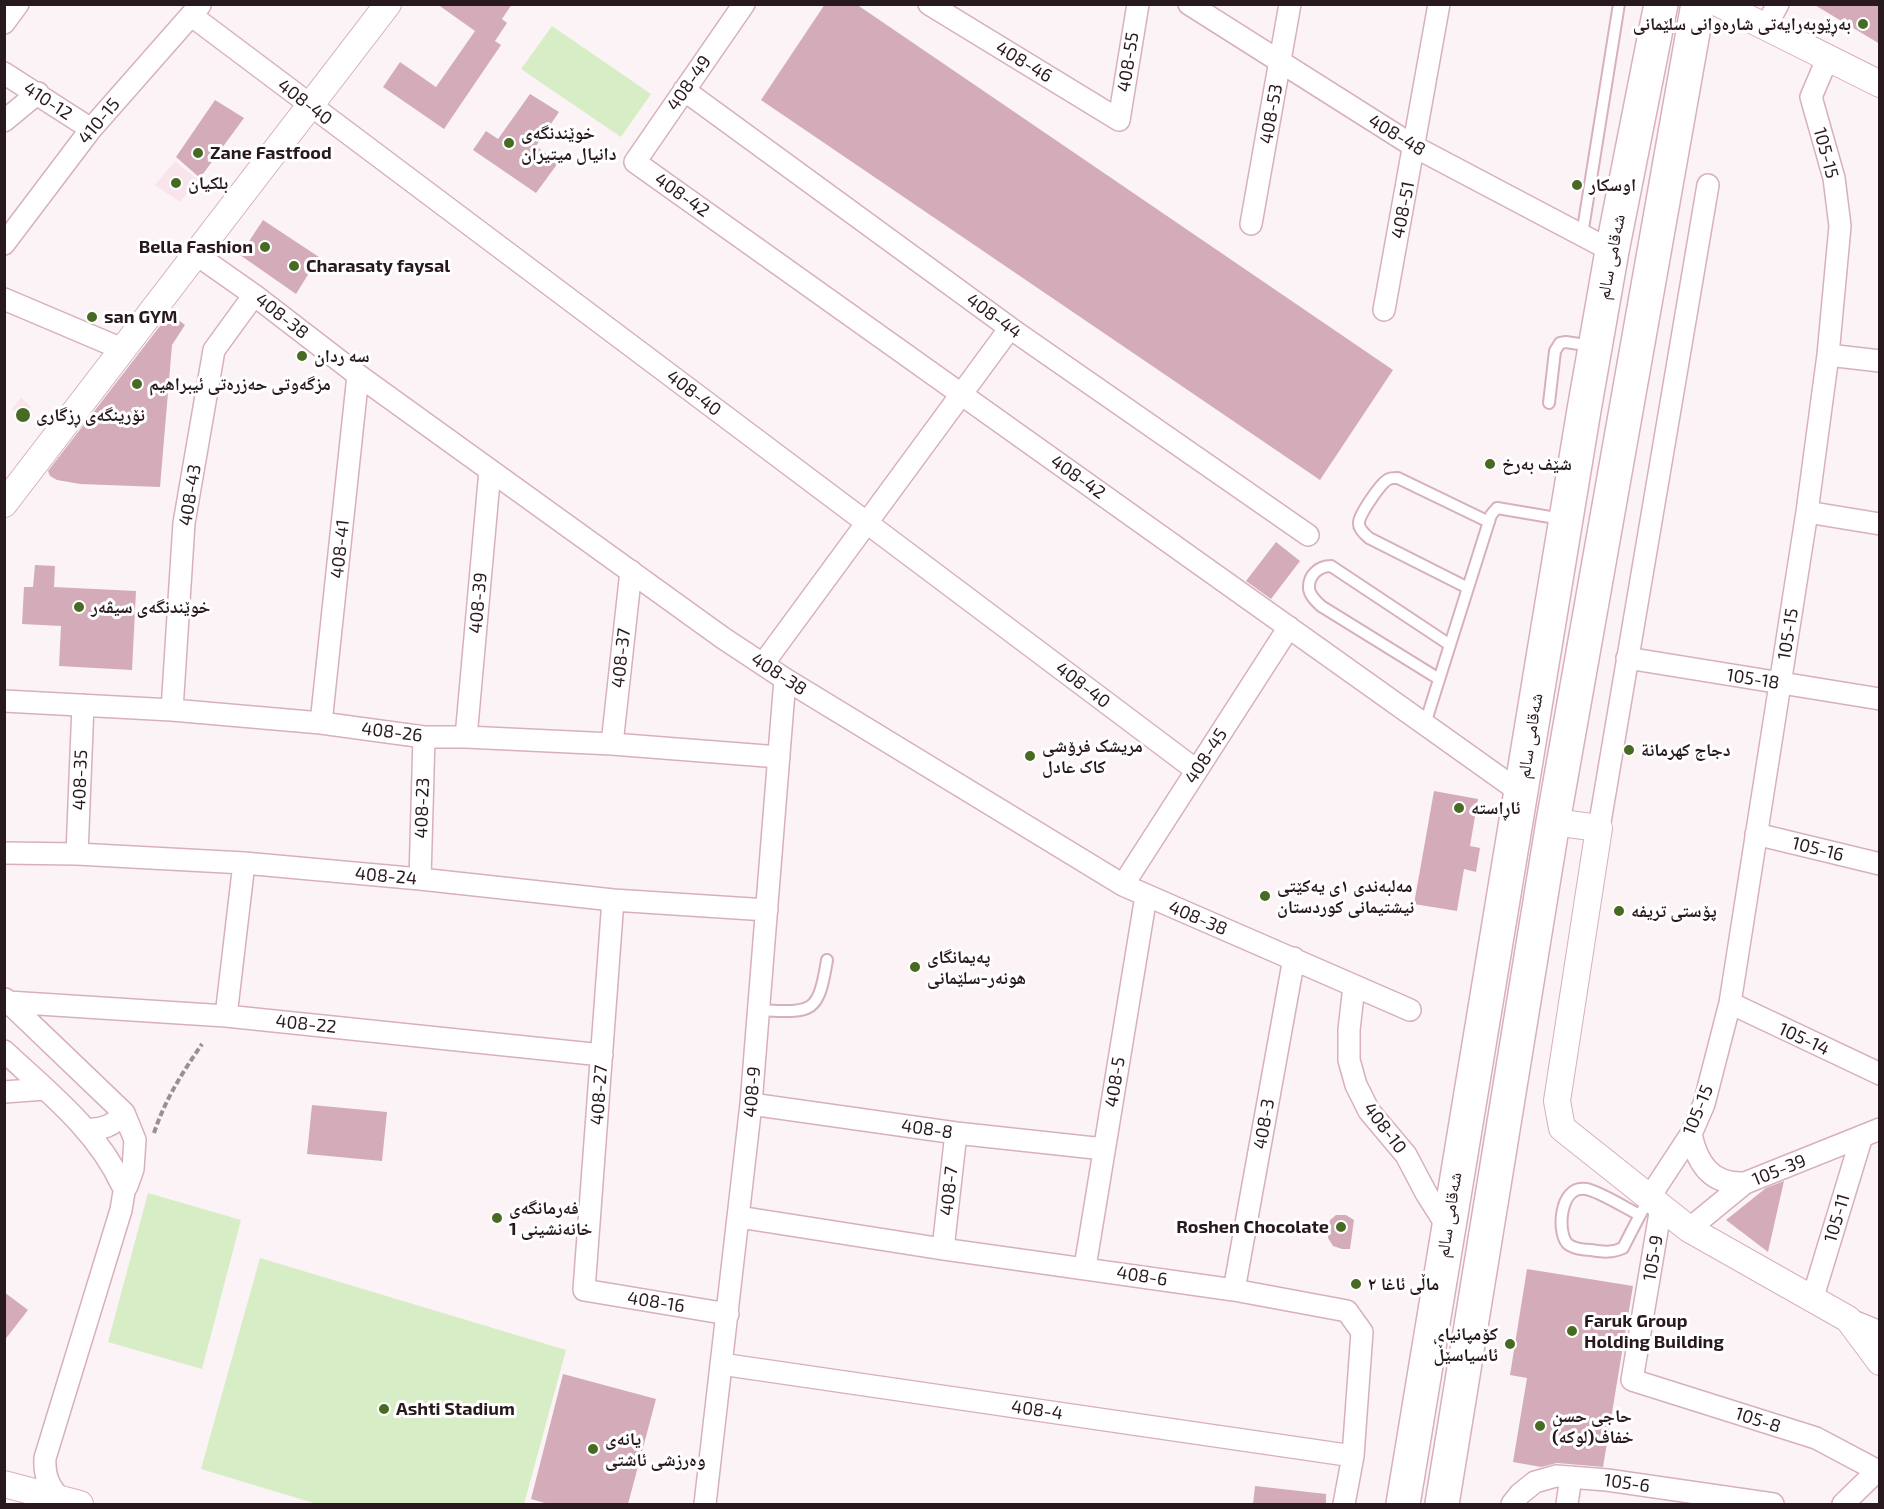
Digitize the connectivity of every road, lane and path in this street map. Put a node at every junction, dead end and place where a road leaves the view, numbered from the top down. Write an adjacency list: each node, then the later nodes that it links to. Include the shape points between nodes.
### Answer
1 (18, 4): 15 (street)
2 (388, 4): 22 (street)
3 (744, 4): 20 (street, 408-49)
4 (929, 4): 23 (street, 408-46)
5 (1138, 4): 23 (street, 408-55)
6 (1189, 4): 17 (street, 408-48)
7 (1290, 4): 17 (street, 408-53)
8 (1439, 4): 26 (street, 408-51)
9 (1619, 4): 30 (lane)
10 (1661, 4): 32 (main road, شەقامی سالم)
11 (1698, 4): 74 (main road, شەقامی سالم)
12 (1720, 4): 14 (street)
13 (196, 10): 22 (street, 408-40); 25 (street, 410-15)
14 (1772, 15): 16 (street)
15 (4, 23)
16 (1828, 57): 19 (street); 40 (street, 105-15, via 1811,97 1834,178 1840,225)
17 (1281, 62): 26 (street, 408-48); 29 (street, 408-53)
18 (4, 73): 21 (street, 410-12)
19 (1880, 84)
20 (684, 90): 27 (street, 408-49); 37 (street, 408-44)
21 (38, 93): 24 (street); 25 (street, 410-12)
22 (310, 106): 33 (street); 50 (street, 408-40)
23 (1119, 120)
24 (4, 121)
25 (91, 129): 31 (street, 410-15)
26 (1415, 147): 30 (street, 408-48); 36 (street, 408-51)
27 (635, 162): 43 (street, 408-42)
28 (1708, 185): 57 (street)
29 (1251, 224)
30 (1582, 235): 32 (street, 408-48)
31 (4, 244)
32 (1612, 251): 38 (main road, شەقامی سالم)
33 (197, 255): 34 (street, 408-38); 39 (street)
34 (254, 294): 42 (street, 408-38); 65 (street, 408-43, via 214,350 184,523)
35 (4, 298): 39 (street)
36 (1384, 310)
37 (1010, 328): 43 (street); 52 (street, 408-44)
38 (1595, 346): 44 (lane, via 1560,343 1555,351); 48 (main road, شەقامی سالم)
39 (122, 349): 46 (street)
40 (1828, 354): 41 (street); 47 (street, 105-15)
41 (1880, 360)
42 (358, 375): 45 (street, 408-38); 66 (street, 408-41)
43 (961, 394): 50 (street); 55 (street, 408-42)
44 (1549, 403)
45 (490, 470): 53 (street, 408-38); 68 (street, 408-39)
46 (4, 504)
47 (1807, 512): 51 (street); 61 (street, 105-15)
48 (1566, 520): 49 (lane, via 1497,508); 73 (main road, شەقامی سالم)
49 (1489, 522): 54 (lane); 54 (lane, via 1398,478 1383,483 1359,522 1360,529 1370,538)
50 (868, 523): 58 (street); 72 (street, 408-40)
51 (1880, 524)
52 (1308, 536)
53 (630, 571): 58 (street, 408-38); 70 (street, 408-37)
54 (1468, 588): 56 (lane)
55 (1289, 627): 67 (street, 408-42); 72 (street, 408-45)
56 (1450, 645): 59 (lane); 59 (lane, via 1332,566 1323,566 1311,578 1312,598 1321,606)
57 (1627, 658): 61 (street, 105-18); 75 (street)
58 (763, 664): 60 (street, 408-38)
59 (1439, 678): 67 (lane)
60 (785, 679): 71 (street, 408-9); 82 (street, 408-38)
61 (1780, 684): 62 (street, 105-18); 76 (street, 105-15)
62 (1880, 699)
63 (4, 700): 64 (street, 408-26)
64 (83, 705): 65 (street, 408-26); 78 (street, 408-35)
65 (172, 710): 66 (street, 408-26)
66 (321, 723): 69 (street, 408-26)
67 (1425, 724): 73 (street, 408-42)
68 (466, 736): 69 (street, 408-26); 70 (street, 408-26)
69 (424, 737): 81 (street, 408-23)
70 (612, 744): 71 (street, 408-26)
71 (779, 757): 85 (street, 408-9)
72 (1196, 770): 82 (street, 408-45)
73 (1520, 792): 112 (main road, شەقامی سالم)
74 (1552, 822): 75 (street); 135 (main road, شەقامی سالم)
75 (1599, 828): 110 (street, via 1558,1115 1562,1128)
76 (1756, 834): 80 (street, 105-16); 90 (street, 105-15)
77 (4, 853): 78 (street, 408-24)
78 (77, 854): 79 (street, 408-24)
79 (244, 863): 81 (street, 408-24); 93 (street)
80 (1880, 864)
81 (420, 879): 84 (street, 408-24)
82 (1124, 885): 83 (street, 408-38)
83 (1146, 896): 86 (street, 408-38); 107 (street, 408-5)
84 (613, 900): 85 (street, 408-24); 96 (street, 408-27)
85 (767, 910): 91 (street, 408-9)
86 (1294, 958): 88 (street, 408-38); 117 (street, 408-3)
87 (827, 960): 91 (lane, via 822,991 808,1008 796,1012)
88 (1354, 986): 92 (street, 408-38); 112 (street, 408-10, via 1349,1060 1356,1085 1369,1111 1406,1155)
89 (6, 1000): 93 (street, 408-22); 101 (street)
90 (1730, 1003): 97 (street, 105-14); 105 (street, 105-15, via 1704,1104)
91 (758, 1010): 100 (street, 408-9)
92 (1410, 1010)
93 (226, 1016): 96 (street, 408-22)
94 (202, 1044): 106 (path, via 163,1108)
95 (4, 1051): 98 (street)
96 (602, 1055): 116 (street, 408-27)
97 (1880, 1074)
98 (45, 1089): 99 (street); 102 (street)
99 (4, 1092)
100 (751, 1104): 103 (street, 408-8); 111 (street, 408-9)
101 (123, 1113): 102 (street, via 111,1125); 109 (street, via 135,1147 133,1169)
102 (86, 1129): 109 (street)
103 (956, 1133): 107 (street, 408-8); 114 (street, 408-7)
104 (1871, 1133): 108 (street, 105-39); 118 (street, 105-11)
105 (1690, 1134): 108 (street, via 1700,1162 1712,1174); 110 (street, 105-15)
106 (152, 1140)
107 (1104, 1149): 115 (street, 408-5)
108 (1745, 1183): 113 (street, 105-39)
109 (125, 1186): 126 (street)
110 (1650, 1207): 110 (lane, via 1577,1189 1565,1199 1561,1234 1567,1244 1581,1249 1612,1252 1623,1248); 113 (street); 124 (street, 105-9)
111 (740, 1217): 114 (street, 408-6); 119 (street, 408-9)
112 (1448, 1226): 134 (main road, شەقامی سالم)
113 (1689, 1229): 118 (street)
114 (943, 1249): 115 (street, 408-6)
115 (1085, 1267): 117 (street, 408-6)
116 (584, 1290): 119 (street, 408-16)
117 (1234, 1290): 125 (street, 408-6, via 1347,1311 1362,1332)
118 (1812, 1300): 120 (street)
119 (728, 1314): 123 (street, 408-9)
120 (1848, 1319): 121 (street); 122 (street)
121 (1880, 1332)
122 (1880, 1362)
123 (721, 1364): 125 (street, 408-4); 132 (street, 408-9)
124 (1632, 1380): 127 (street, 105-8, via 1816,1438)
125 (1353, 1456): 133 (street, 408-6)
126 (45, 1458): 129 (street, via 32,1475); 131 (street, via 52,1491)
127 (1878, 1472): 138 (street)
128 (1571, 1477): 130 (street, 105-6, via 1556,1476 1535,1482); 136 (street); 137 (street, 105-6)
129 (4, 1483): 131 (street)
130 (1516, 1499)
131 (71, 1502)
132 (705, 1504)
133 (1344, 1504)
134 (1402, 1504)
135 (1442, 1504)
136 (1567, 1504)
137 (1773, 1504)
138 (1844, 1504)

